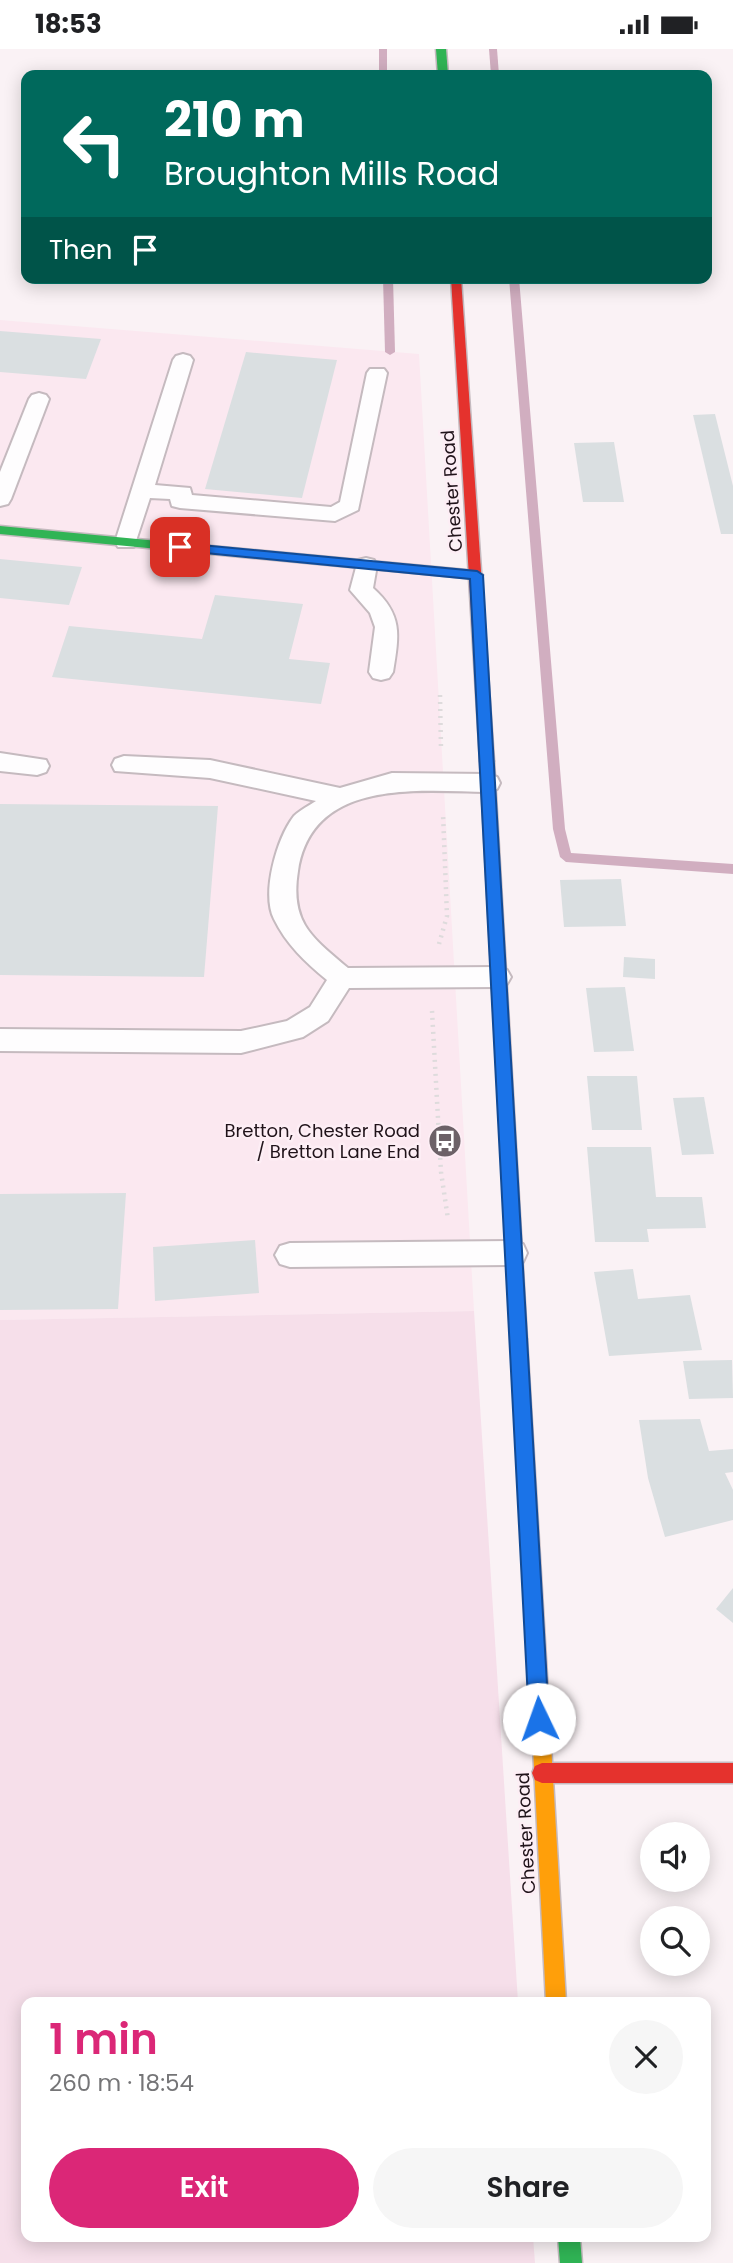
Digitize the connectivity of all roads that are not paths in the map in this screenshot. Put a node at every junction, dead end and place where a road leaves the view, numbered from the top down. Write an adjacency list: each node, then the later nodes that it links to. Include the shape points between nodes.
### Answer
1 (441, 49): 2 (main road)
2 (443, 70)
3 (456, 284): 12 (main road, Chester Road)
4 (183, 360): 7 (lane)
5 (377, 373): 7 (lane, via 350,505 335,514 180,501 182,493)
6 (39, 398): 8 (lane)
7 (144, 491): 10 (lane)
8 (0, 499)
9 (0, 530): 10 (main road)
10 (126, 542): 11 (main road)
11 (366, 565): 12 (main road); 13 (lane, via 362,590 385,613)
12 (477, 575): 17 (main road, Chester Road)
13 (381, 672)
14 (0, 762): 16 (lane)
15 (124, 765): 18 (lane, via 211,769)
16 (37, 767)
17 (488, 783): 18 (lane, via 392,782); 19 (main road, Chester Road)
18 (340, 797): 20 (lane, via 304,821 288,854 282,891 285,916 309,950)
19 (498, 977): 20 (lane); 22 (main road, Chester Road)
20 (342, 978): 21 (lane, via 319,1014 294,1030 241,1042)
21 (0, 1040)
22 (513, 1253): 23 (lane); 24 (main road, Chester Road)
23 (290, 1255)
24 (542, 1773): 25 (main road); 26 (main road, Chester Road)
25 (733, 1773)
26 (555, 1997)
27 (569, 2242): 28 (main road)
28 (571, 2263)

